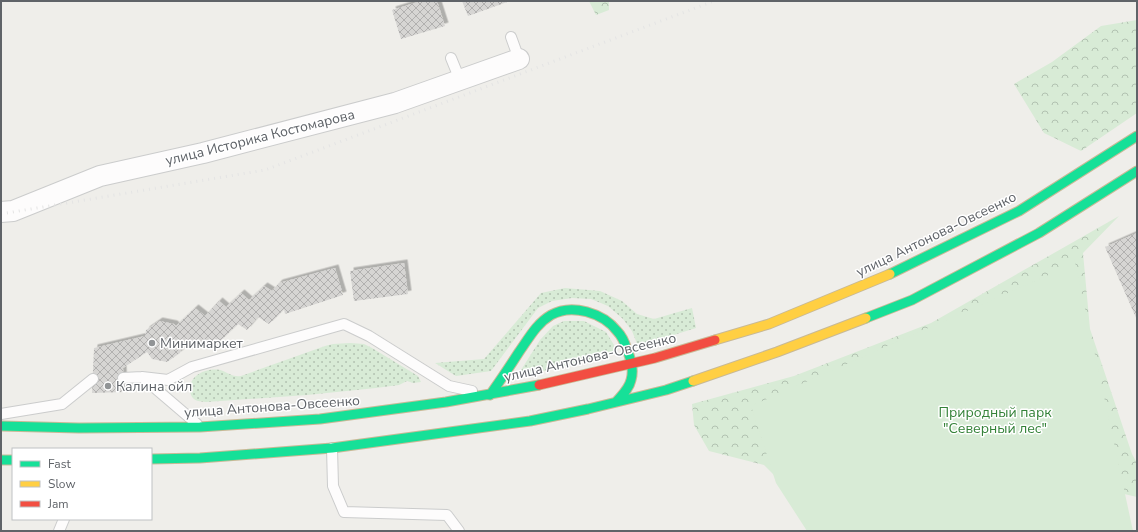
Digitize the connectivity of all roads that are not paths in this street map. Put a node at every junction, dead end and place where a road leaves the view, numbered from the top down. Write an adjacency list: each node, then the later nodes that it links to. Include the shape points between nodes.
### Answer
1 (511, 37): 3 (lane)
2 (451, 58): 4 (lane)
3 (519, 59): 4 (street, улица Историка Костомарова)
4 (460, 80): 7 (street, улица Историка Костомарова, via 395,103 203,153 100,176 13,211)
5 (1137, 136): 8 (highway, улица Антонова-Овсеенко, via 1019,211 896,272 769,324)
6 (1137, 171): 13 (highway, via 1039,233 912,300 777,352 666,390)
7 (1, 212)
8 (632, 363): 12 (highway, улица Антонова-Овсеенко); 12 (highway, via 624,341 607,321 587,312 563,311 555,313 537,326); 13 (highway, via 632,377 628,388)
9 (142, 377): 10 (lane); 12 (lane, via 168,380 192,367 344,324 369,336 449,386); 16 (lane)
10 (123, 378)
11 (93, 379): 14 (lane, via 62,404)
12 (490, 394): 16 (highway, улица Антонова-Овсеенко, via 320,419)
13 (616, 402): 17 (highway, via 530,421)
14 (1, 414)
15 (1, 426): 16 (highway, улица Антонова-Овсеенко)
16 (200, 427)
17 (332, 448): 18 (highway); 23 (lane, via 333,486 344,512 447,515)
18 (152, 459)
19 (1, 460): 20 (highway)
20 (12, 460)
21 (64, 520): 22 (lane)
22 (59, 531)
23 (459, 531)

